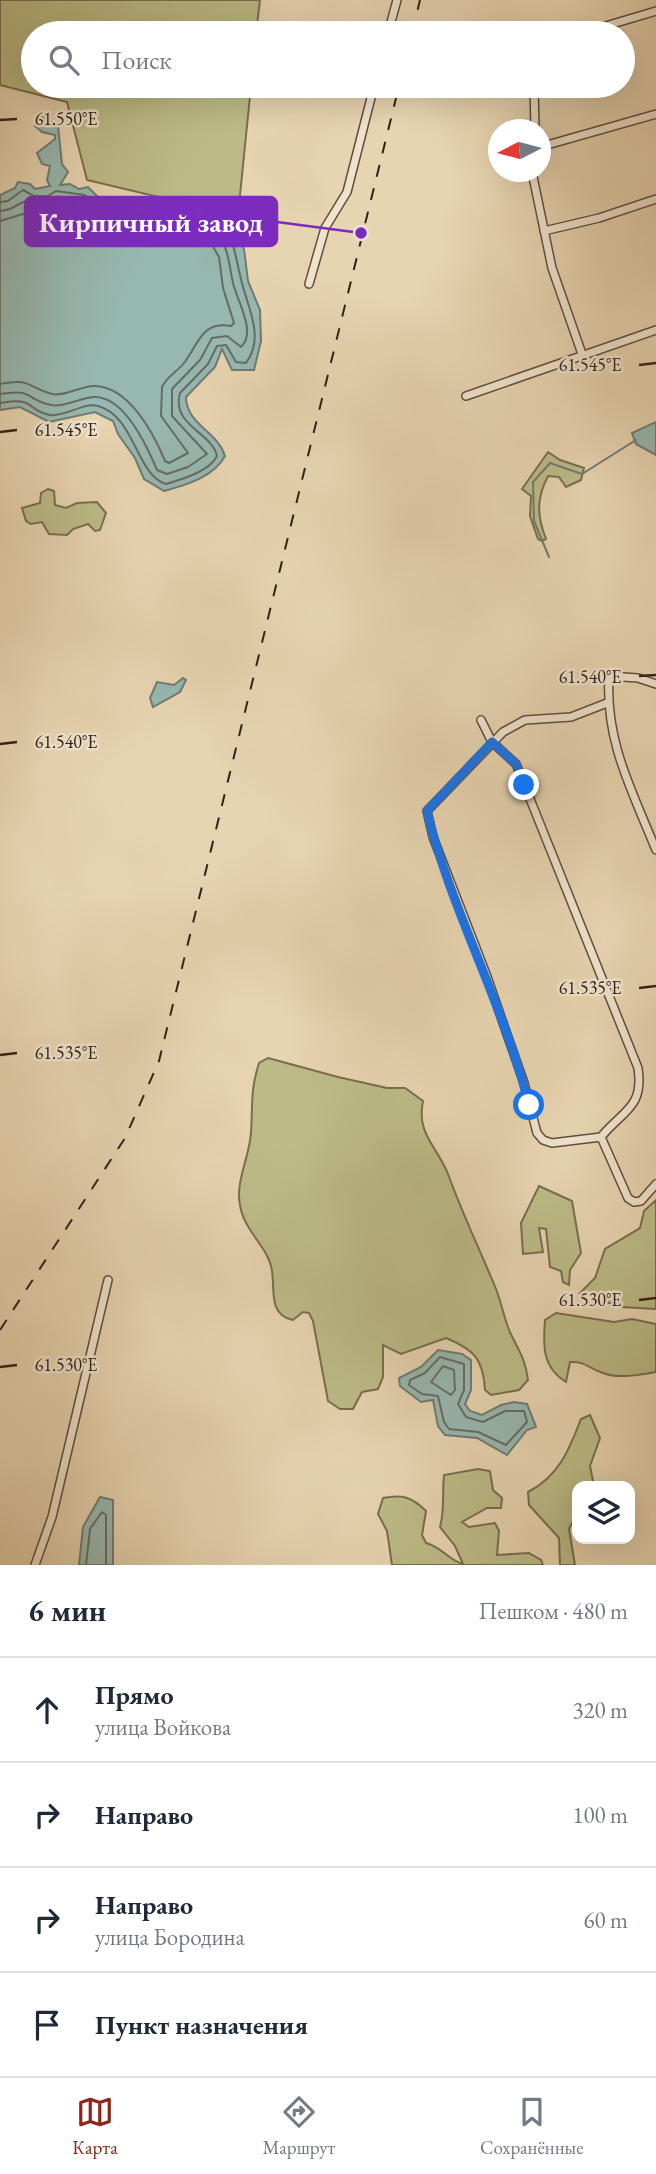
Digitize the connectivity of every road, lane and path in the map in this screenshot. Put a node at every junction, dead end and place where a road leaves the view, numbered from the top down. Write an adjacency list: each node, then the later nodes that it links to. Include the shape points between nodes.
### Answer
1 (397, 0): 3 (street)
2 (656, 11): 4 (street)
3 (391, 21)
4 (622, 21)
5 (371, 98): 13 (street, via 347,192 325,228)
6 (534, 98): 8 (street)
7 (656, 114): 9 (street)
8 (535, 119)
9 (551, 143)
10 (534, 182): 12 (street)
11 (656, 199): 12 (street)
12 (544, 232): 15 (street)
13 (309, 284)
14 (656, 330): 15 (street)
15 (582, 354): 16 (street)
16 (466, 396)
17 (656, 684): 18 (street, via 609,676)
18 (607, 703): 20 (street, via 570,717 525,720); 21 (street, via 615,748)
19 (481, 720): 20 (street)
20 (492, 742): 22 (street, via 516,764 638,1068 637,1099); 22 (street, via 427,811 433,836 486,974 537,1133 552,1143)
21 (656, 850)
22 (601, 1137): 23 (street, via 628,1198 641,1201)
23 (656, 1184)
24 (108, 1280): 25 (street, via 52,1517)
25 (35, 1565)

